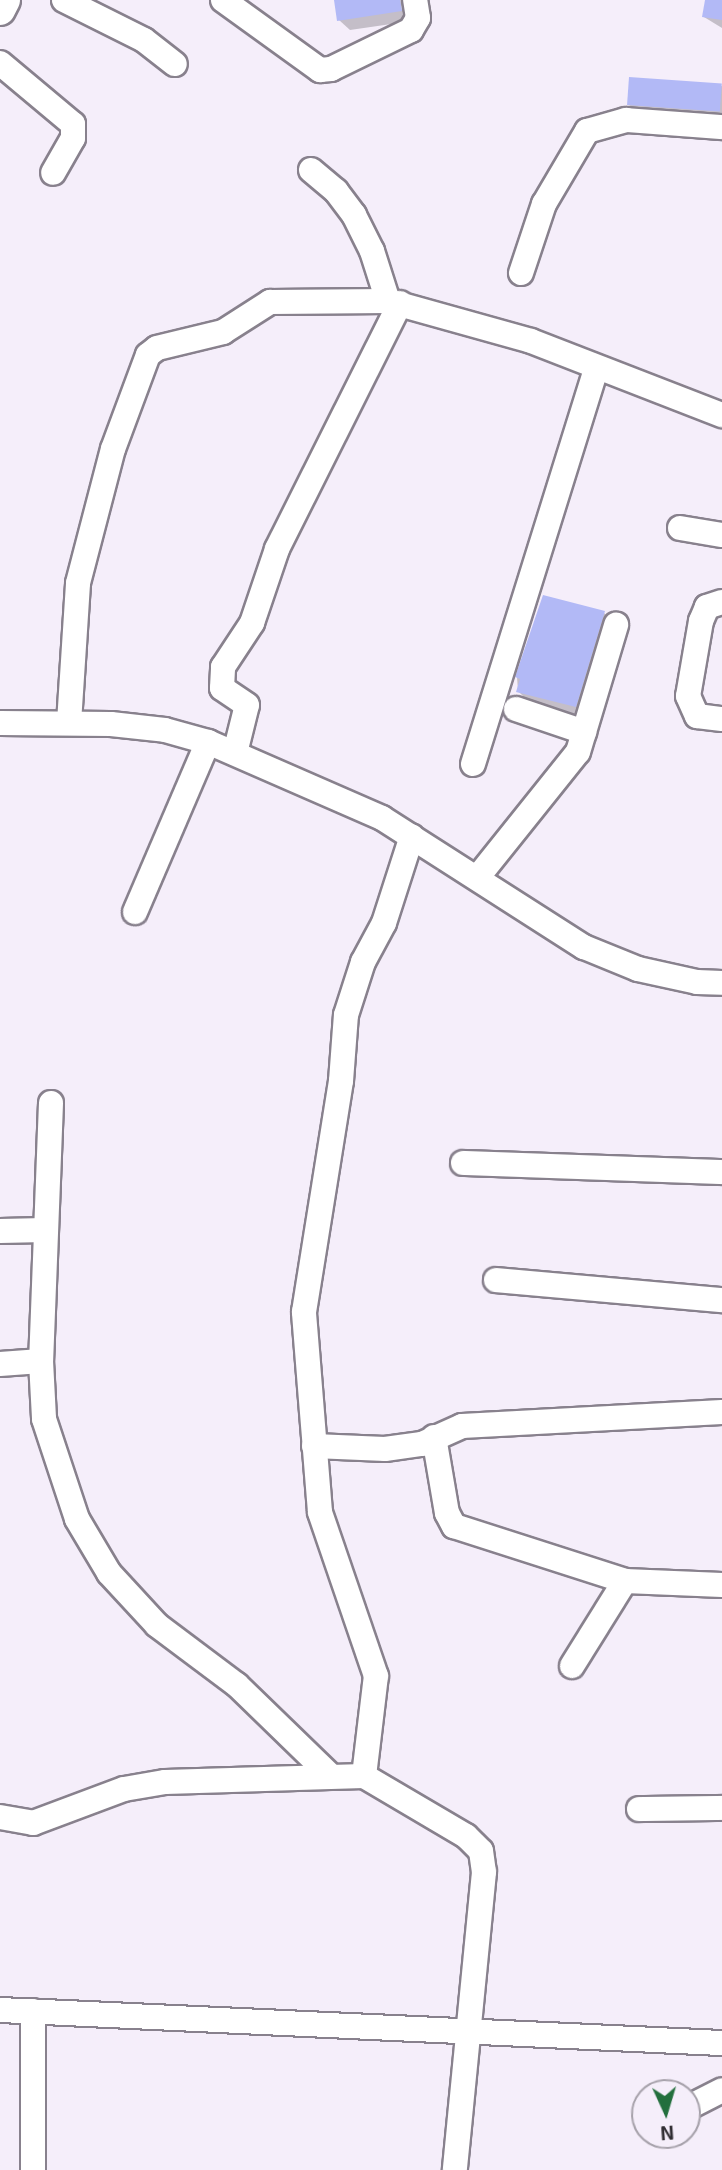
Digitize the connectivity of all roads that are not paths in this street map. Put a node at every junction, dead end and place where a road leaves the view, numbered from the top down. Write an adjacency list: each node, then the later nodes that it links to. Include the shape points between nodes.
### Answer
1 (5, 0): 5 (main road)
2 (64, 0): 7 (street, via 144,40)
3 (223, 0): 4 (street, via 320,70 331,69 411,30 418,18)
4 (415, 0)
5 (0, 10)
6 (0, 63): 10 (street, via 73,124 73,138)
7 (175, 64)
8 (722, 127): 11 (street, via 626,120 587,131 544,204)
9 (311, 170): 12 (street, via 336,191 364,232)
10 (53, 173)
11 (521, 273)
12 (394, 302): 13 (street, via 531,341); 22 (street, via 270,302 231,329 173,342 148,355 113,449 78,583); 25 (street, via 277,549 252,623 223,667 222,688 247,705)
13 (596, 368): 14 (street); 26 (street)
14 (722, 415)
15 (680, 528): 16 (street)
16 (722, 535)
17 (722, 603): 20 (street, via 707,607 701,621 688,696 697,716)
18 (616, 625): 23 (street)
19 (516, 709): 23 (street)
20 (722, 719)
21 (0, 723): 22 (street)
22 (69, 723): 24 (street, via 165,730)
23 (584, 732): 28 (street, via 578,752 555,786)
24 (208, 743): 25 (street); 29 (street)
25 (235, 753): 27 (street, via 355,804)
26 (473, 764)
27 (412, 836): 28 (street); 44 (street, via 384,923 363,961 346,1015 336,1117 306,1287 304,1336)
28 (477, 878): 30 (street, via 584,947 638,969)
29 (135, 912)
30 (697, 982): 31 (street); 32 (street)
31 (722, 983)
32 (722, 996)
33 (51, 1103): 36 (street)
34 (463, 1163): 35 (street)
35 (722, 1172)
36 (45, 1230): 37 (street); 40 (street)
37 (0, 1231)
38 (496, 1280): 39 (street)
39 (722, 1300)
40 (41, 1361): 41 (street); 48 (street, via 44,1419 77,1519 109,1573 157,1625 237,1685)
41 (0, 1364)
42 (722, 1412): 43 (street, via 462,1426)
43 (434, 1437): 44 (street, via 384,1449); 45 (street, via 447,1513 454,1525)
44 (314, 1446): 49 (street, via 320,1512 376,1676)
45 (625, 1581): 46 (street); 47 (street)
46 (722, 1585)
47 (572, 1666)
48 (330, 1775): 49 (street); 52 (street, via 165,1782 124,1788 50,1820 21,1823)
49 (364, 1776): 55 (street, via 466,1836 481,1852 484,1872)
50 (722, 1808): 51 (street)
51 (639, 1810)
52 (0, 1817)
53 (0, 2010): 54 (street)
54 (33, 2011): 55 (street); 59 (street)
55 (465, 2031): 56 (street); 60 (street)
56 (722, 2043)
57 (722, 2090): 58 (street)
58 (701, 2101)
59 (33, 2170)
60 (455, 2170)

